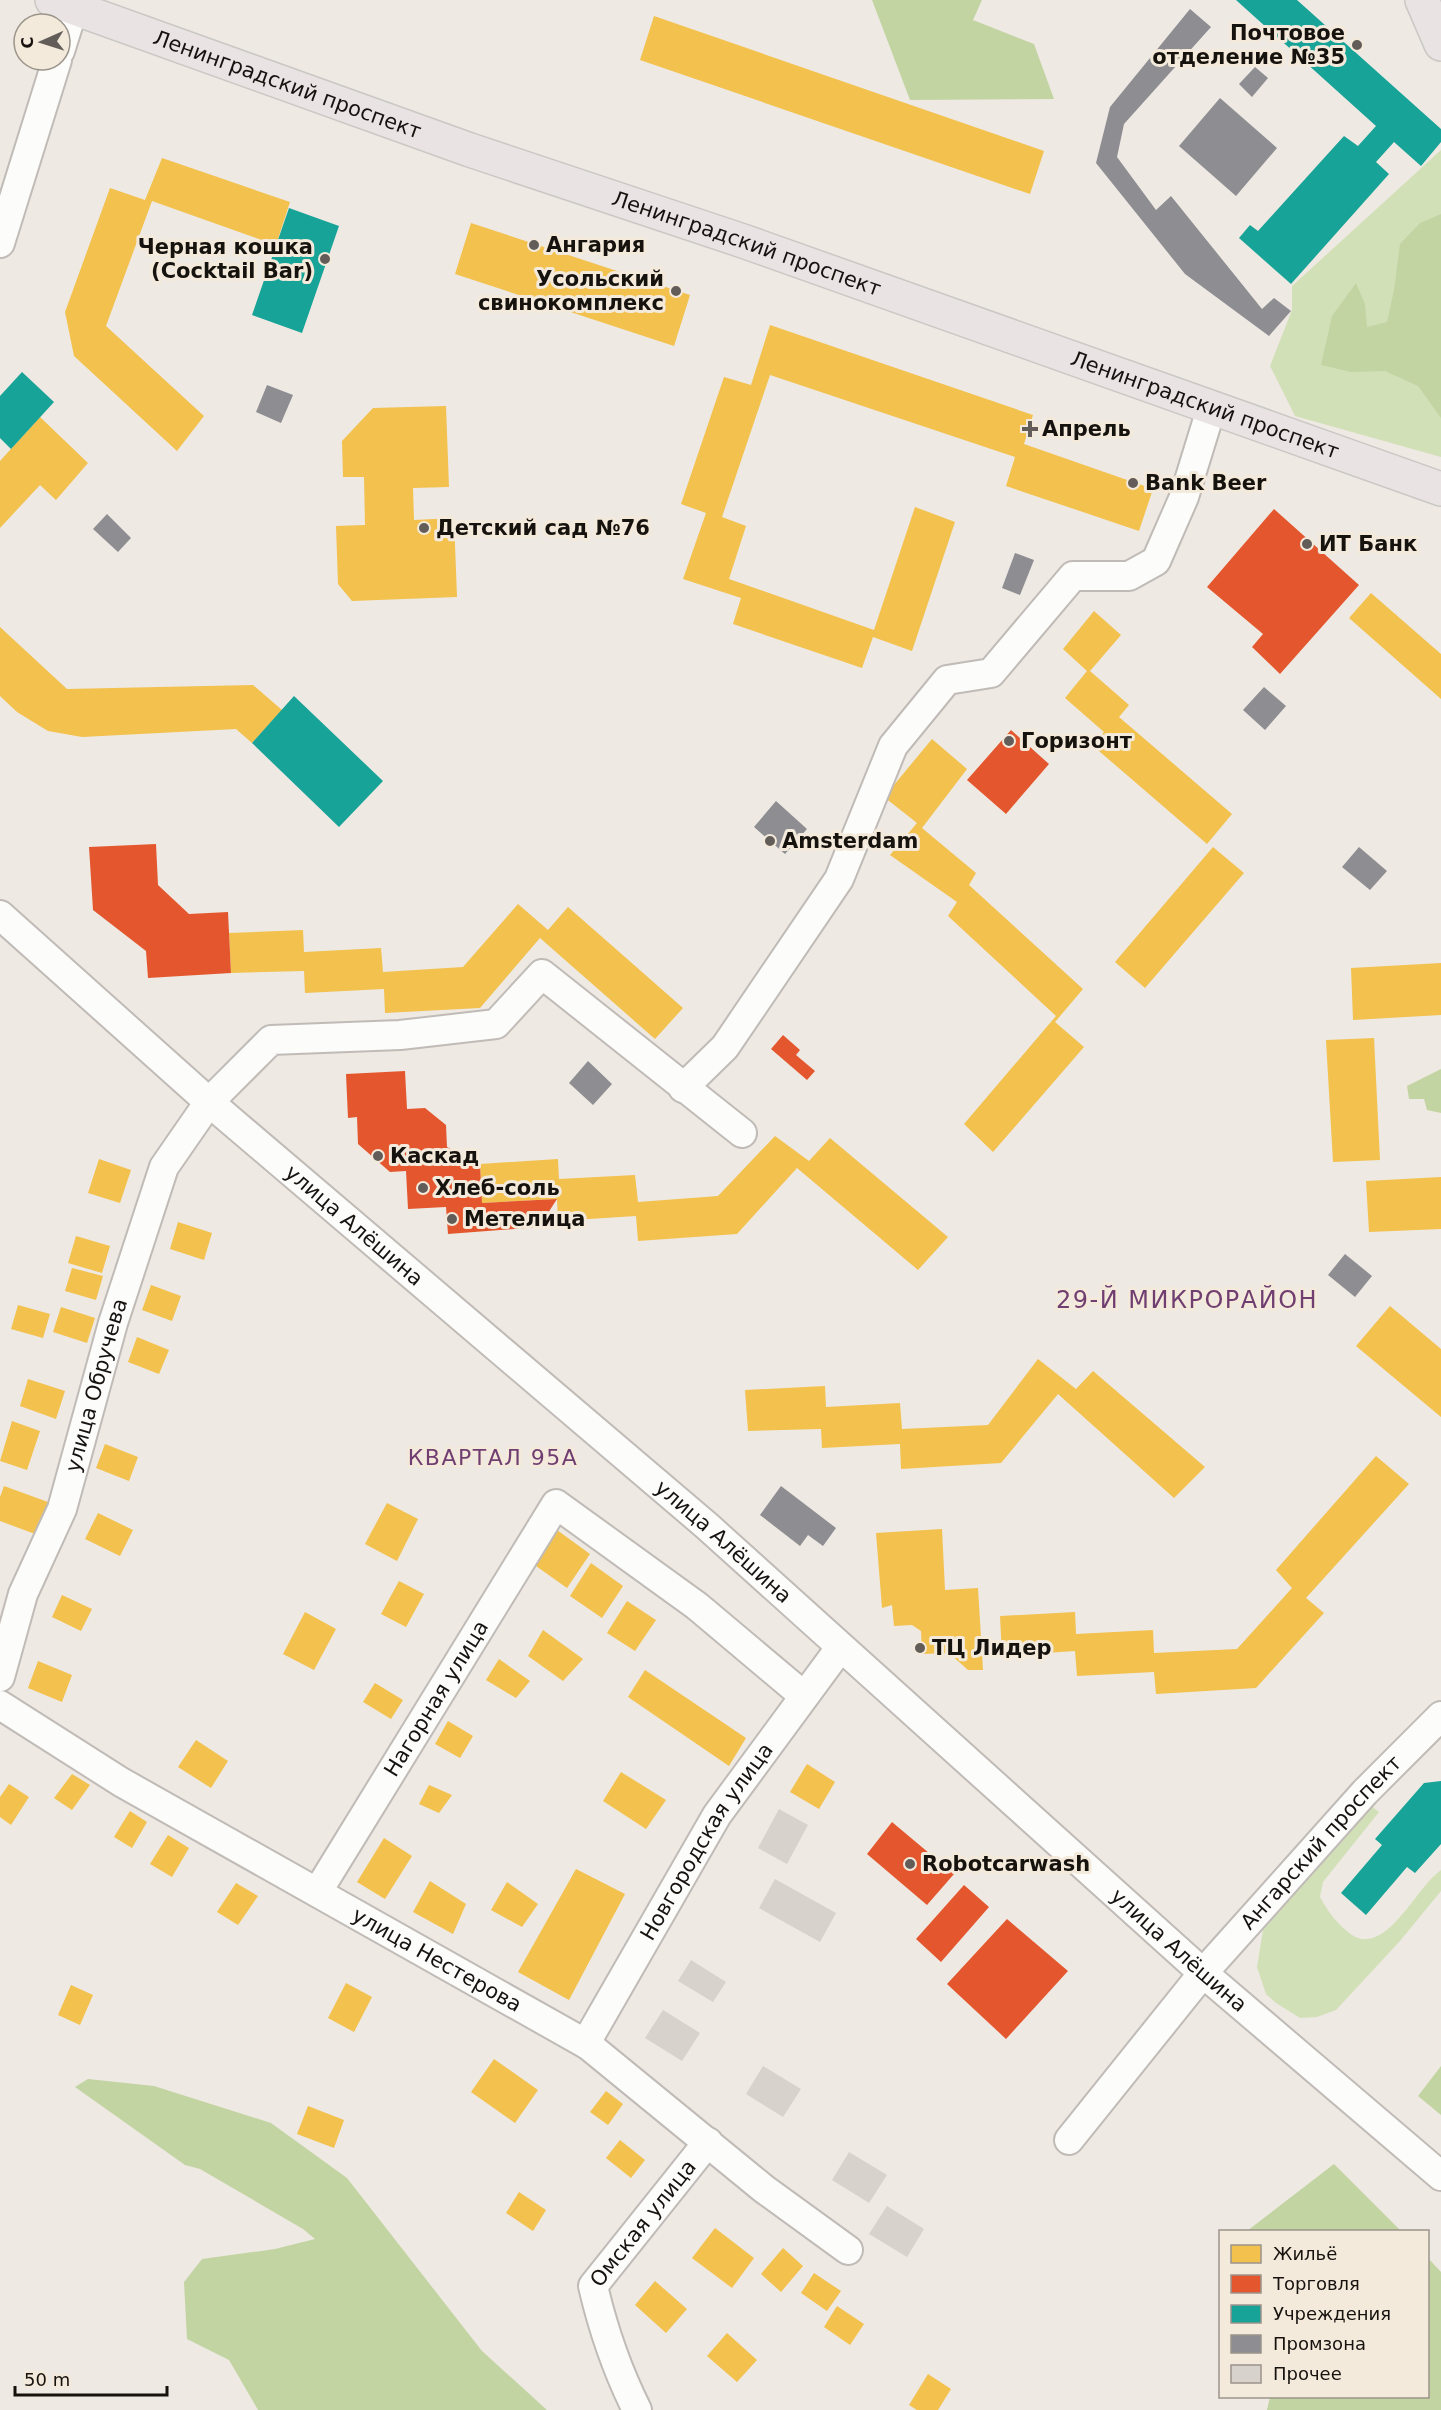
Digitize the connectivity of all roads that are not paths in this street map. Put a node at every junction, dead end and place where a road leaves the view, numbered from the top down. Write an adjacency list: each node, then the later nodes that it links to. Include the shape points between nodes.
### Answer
1 (1422, 0): 3 (main road)
2 (67, 2): 6 (main road, Ленинградский проспект, via 470,150 743,241)
3 (1441, 44)
4 (53, 72): 5 (street)
5 (0, 243)
6 (1212, 406): 7 (main road, Ленинградский проспект); 9 (street, via 1184,497 1156,561 1129,576 1073,576 991,673 947,680 893,746 839,879 725,1047)
7 (1441, 489)
8 (0, 915): 10 (street, улица Алёшина)
9 (683, 1088): 10 (street, улица Обручева, via 542,974 496,1024 400,1035 271,1041); 11 (street)
10 (210, 1102): 12 (street, улица Алёшина, via 707,1526); 13 (street, улица Обручева, via 164,1167 113,1323 62,1509 23,1594)
11 (742, 1133)
12 (840, 1648): 14 (street, Новгородская улица); 18 (street, улица Алёшина)
13 (0, 1677)
14 (804, 1696): 17 (street, Нагорная улица, via 698,1606 556,1504); 19 (street, Новгородская улица, via 717,1815)
15 (0, 1705): 17 (street, улица Нестерова, via 121,1782)
16 (1441, 1716): 18 (street, Ангарский проспект, via 1365,1792)
17 (318, 1891): 19 (street, улица Нестерова)
18 (1203, 1972): 20 (street, Ангарский проспект); 22 (street, улица Алёшина)
19 (588, 2045): 21 (street, улица Нестерова)
20 (1069, 2140)
21 (708, 2142): 23 (street, улица Нестерова, via 764,2189); 24 (street, Омская улица, via 593,2286 622,2380)
22 (1441, 2176)
23 (848, 2250)
24 (637, 2410)

